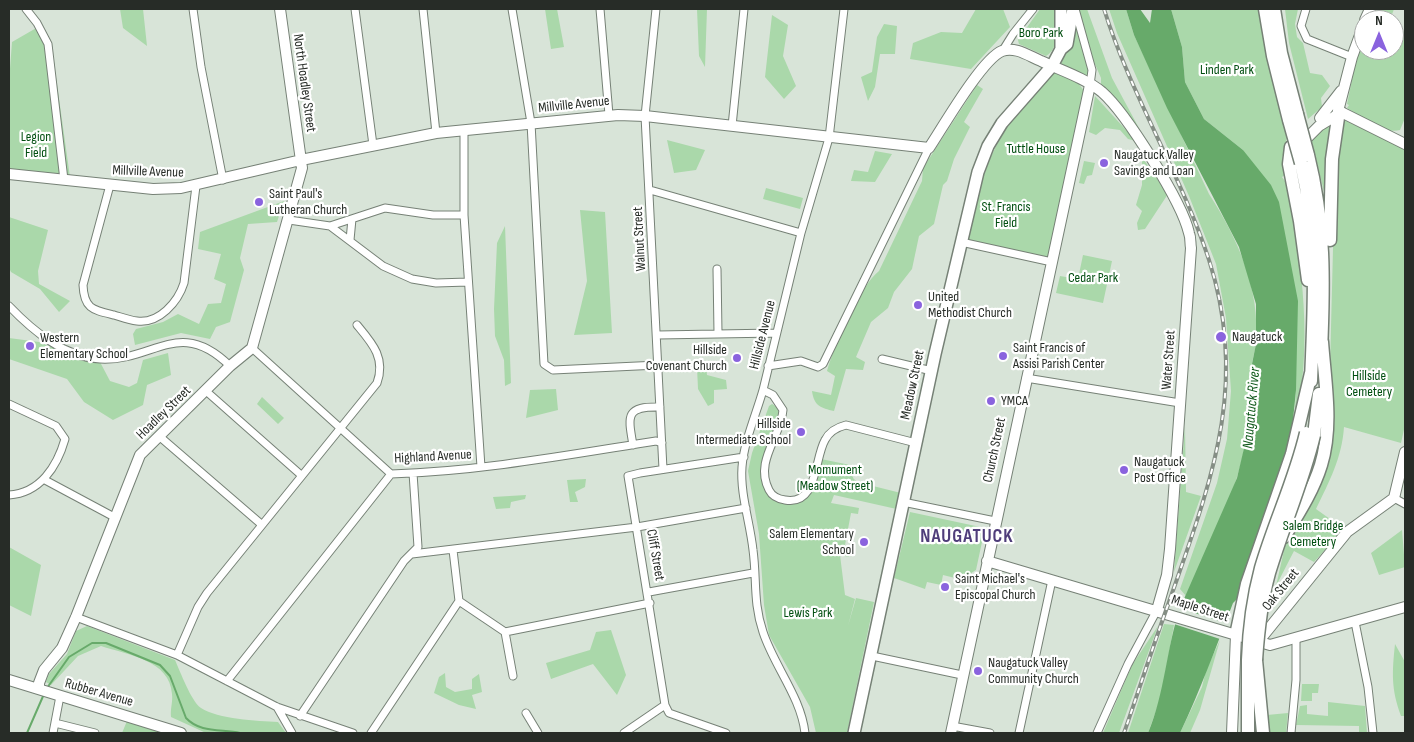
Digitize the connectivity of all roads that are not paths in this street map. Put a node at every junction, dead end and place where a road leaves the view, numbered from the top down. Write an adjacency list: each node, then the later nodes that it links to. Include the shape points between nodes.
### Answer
1 (26, 9): 41 (street, via 48,44)
2 (193, 9): 42 (street, via 200,67)
3 (280, 9): 39 (street, North Hoadley Street)
4 (355, 9): 35 (street)
5 (423, 9): 32 (street)
6 (512, 9): 29 (street)
7 (600, 9): 25 (street)
8 (656, 9): 26 (street, Walnut Street)
9 (744, 9): 30 (street)
10 (844, 9): 33 (street, Hillside Avenue)
11 (1034, 9): 18 (street)
12 (1061, 9): 17 (main road)
13 (1074, 9): 17 (main road, via 1069,38); 22 (street, via 1092,70)
14 (1265, 9): 27 (highway, via 1273,56)
15 (1274, 9): 27 (highway)
16 (1306, 9): 20 (street, via 1302,31 1312,42)
17 (1061, 49): 21 (main road)
18 (1003, 50): 21 (street, via 1014,50); 37 (street, via 991,59 973,82)
19 (1354, 52): 20 (street)
20 (1352, 57): 23 (street)
21 (1052, 66): 22 (street); 52 (main road, Meadow Street, via 1009,114 988,146)
22 (1090, 86): 53 (street, Church Street); 73 (street, Water Street, via 1104,94 1151,158 1190,233)
23 (1344, 86): 24 (street); 28 (street)
24 (1339, 111): 28 (street); 34 (street); 36 (street, via 1335,118); 57 (highway, via 1332,159 1329,256)
25 (610, 115): 26 (street, Millville Avenue); 29 (street, Millville Avenue)
26 (645, 116): 30 (street, Millville Avenue); 45 (street, Walnut Street)
27 (1293, 117): 38 (highway, bridge)
28 (1320, 118): 36 (street)
29 (531, 123): 31 (street, Millville Avenue); 66 (street, via 544,364 553,370)
30 (732, 126): 33 (street, Millville Avenue)
31 (464, 130): 32 (street, Millville Avenue); 46 (street)
32 (436, 133): 35 (street, Millville Avenue)
33 (829, 138): 37 (street, Millville Avenue); 50 (street, Hillside Avenue)
34 (1405, 144)
35 (373, 145): 39 (street, Millville Avenue)
36 (1292, 147): 59 (highway, via 1288,164 1305,251)
37 (930, 148): 68 (street, via 823,364 818,367 801,361)
38 (1304, 159): 57 (highway, via 1322,223); 59 (highway, via 1315,245)
39 (301, 160): 42 (street, Millville Avenue); 48 (street, via 302,168)
40 (9, 174): 41 (street, Millville Avenue)
41 (64, 180): 43 (street, Millville Avenue)
42 (223, 180): 44 (street, Millville Avenue)
43 (110, 185): 44 (street, Millville Avenue, via 168,189); 44 (street, via 84,285 84,298 90,308 138,321 158,316 180,295)
44 (196, 186)
45 (650, 190): 50 (street); 62 (street, Walnut Street)
46 (464, 215): 47 (street, via 433,215 385,208); 55 (street)
47 (352, 219): 49 (street); 51 (street)
48 (289, 220): 49 (street); 64 (street)
49 (330, 226): 51 (street)
50 (801, 233): 60 (street, Hillside Avenue)
51 (350, 240): 55 (street, via 397,274 436,283)
52 (960, 242): 53 (street); 69 (main road, Meadow Street)
53 (1052, 262): 70 (street, Church Street)
54 (717, 269): 61 (street)
55 (468, 282): 85 (street)
56 (9, 306): 67 (street, via 52,344 75,354 99,359 120,358 169,343 184,342 202,346)
57 (1323, 310): 63 (highway)
58 (357, 325): 76 (street, via 377,351 380,375 368,396)
59 (1313, 331): 77 (highway)
60 (776, 333): 61 (street); 68 (street, Hillside Avenue)
61 (718, 334): 62 (street)
62 (658, 335): 66 (street, Walnut Street)
63 (1322, 342): 77 (highway, via 1319,397); 113 (highway, via 1327,421 1320,466 1305,501 1269,565 1246,626)
64 (252, 348): 67 (street, Hoadley Street); 76 (street, Highland Avenue)
65 (882, 359): 69 (street)
66 (658, 364): 75 (street, Walnut Street)
67 (230, 366): 71 (street, Hoadley Street)
68 (768, 366): 72 (street, Hillside Avenue)
69 (932, 371): 80 (main road, Meadow Street)
70 (1026, 378): 73 (street); 97 (street, Church Street)
71 (206, 390): 78 (street, Hoadley Street); 89 (street)
72 (763, 390): 80 (street, Hillside Avenue, via 773,395 783,410 767,452 765,471 768,488 778,498 792,500 805,495 824,441 842,426 856,426); 83 (street)
73 (1180, 403): 109 (street, Water Street, via 1169,561)
74 (9, 404): 90 (street, via 56,426 64,434 63,445)
75 (660, 407): 79 (street, Walnut Street); 81 (street, via 639,408 631,415 628,421)
76 (340, 428): 88 (street, Highland Avenue); 89 (street)
77 (1306, 433): 113 (highway, via 1242,600); 118 (highway, bridge, via 1304,474 1269,575)
78 (159, 436): 96 (street, Hoadley Street, via 140,455); 98 (street)
79 (662, 442): 81 (street, Highland Avenue); 86 (street, Walnut Street)
80 (916, 443): 93 (main road, Meadow Street)
81 (633, 445): 85 (street, Highland Avenue, via 555,459)
82 (1405, 452): 84 (street)
83 (744, 457): 86 (street, Cliff Street); 95 (street, via 742,477)
84 (1404, 464): 92 (street)
85 (482, 467): 87 (street, Highland Avenue)
86 (663, 469): 99 (street, Cliff Street, via 628,476)
87 (413, 473): 88 (street, Highland Avenue); 101 (street, via 418,547)
88 (391, 474): 122 (street)
89 (301, 475): 98 (street)
90 (44, 480): 91 (street, via 31,490); 96 (street)
91 (9, 495)
92 (1394, 498): 94 (street); 115 (street, Oak Street, via 1347,532)
93 (903, 502): 97 (street); 117 (main road, Meadow Street)
94 (1405, 504)
95 (746, 508): 99 (street); 103 (street, via 754,551)
96 (116, 518): 110 (street, Hoadley Street)
97 (995, 521): 102 (street, Church Street)
98 (262, 524): 116 (street, via 198,606)
99 (638, 527): 100 (street); 105 (street, Cliff Street)
100 (453, 550): 101 (street); 106 (street)
101 (412, 554): 128 (street, via 404,561)
102 (987, 561): 104 (street, Maple Street); 120 (street, Church Street)
103 (754, 573): 105 (street); 141 (street, via 763,631 772,657 799,708)
104 (1052, 580): 109 (street, Maple Street); 144 (street)
105 (648, 592): 107 (street, Cliff Street)
106 (459, 601): 112 (street); 137 (street)
107 (650, 603): 112 (street); 125 (street, Cliff Street)
108 (1405, 607): 111 (street, Maple Street)
109 (1157, 610): 113 (street, Maple Street); 145 (street, Water Street)
110 (76, 617): 116 (street); 123 (street, Hoadley Street, via 62,648 44,670)
111 (1355, 622): 114 (street, Maple Street); 150 (street)
112 (505, 632): 119 (street)
113 (1236, 635): 115 (street, Maple Street); 146 (street)
114 (1296, 638): 115 (street, Maple Street, via 1273,645); 131 (street)
115 (1258, 642)
116 (177, 655): 122 (street)
117 (872, 656): 120 (street); 142 (main road, Meadow Street)
118 (1252, 660): 147 (highway); 148 (highway); 149 (highway)
119 (513, 676)
120 (962, 676): 130 (street, Church Street)
121 (9, 680): 123 (street, Rubber Avenue)
122 (227, 681): 126 (street)
123 (39, 689): 124 (street, Rubber Avenue)
124 (56, 695): 129 (street); 134 (street, Rubber Avenue)
125 (665, 705): 139 (street); 140 (street, via 669,713)
126 (277, 707): 128 (street); 135 (street)
127 (526, 713): 138 (street)
128 (300, 716): 136 (street)
129 (55, 723): 132 (street); 133 (street)
130 (951, 730): 143 (street)
131 (1291, 732)
132 (53, 733)
133 (95, 733)
134 (181, 733)
135 (292, 733)
136 (353, 733)
137 (371, 733)
138 (538, 733)
139 (624, 733)
140 (726, 733)
141 (805, 733)
142 (854, 733)
143 (990, 733)
144 (1019, 733)
145 (1097, 733)
146 (1232, 733)
147 (1248, 733)
148 (1257, 733)
149 (1263, 733)
150 (1373, 733)

